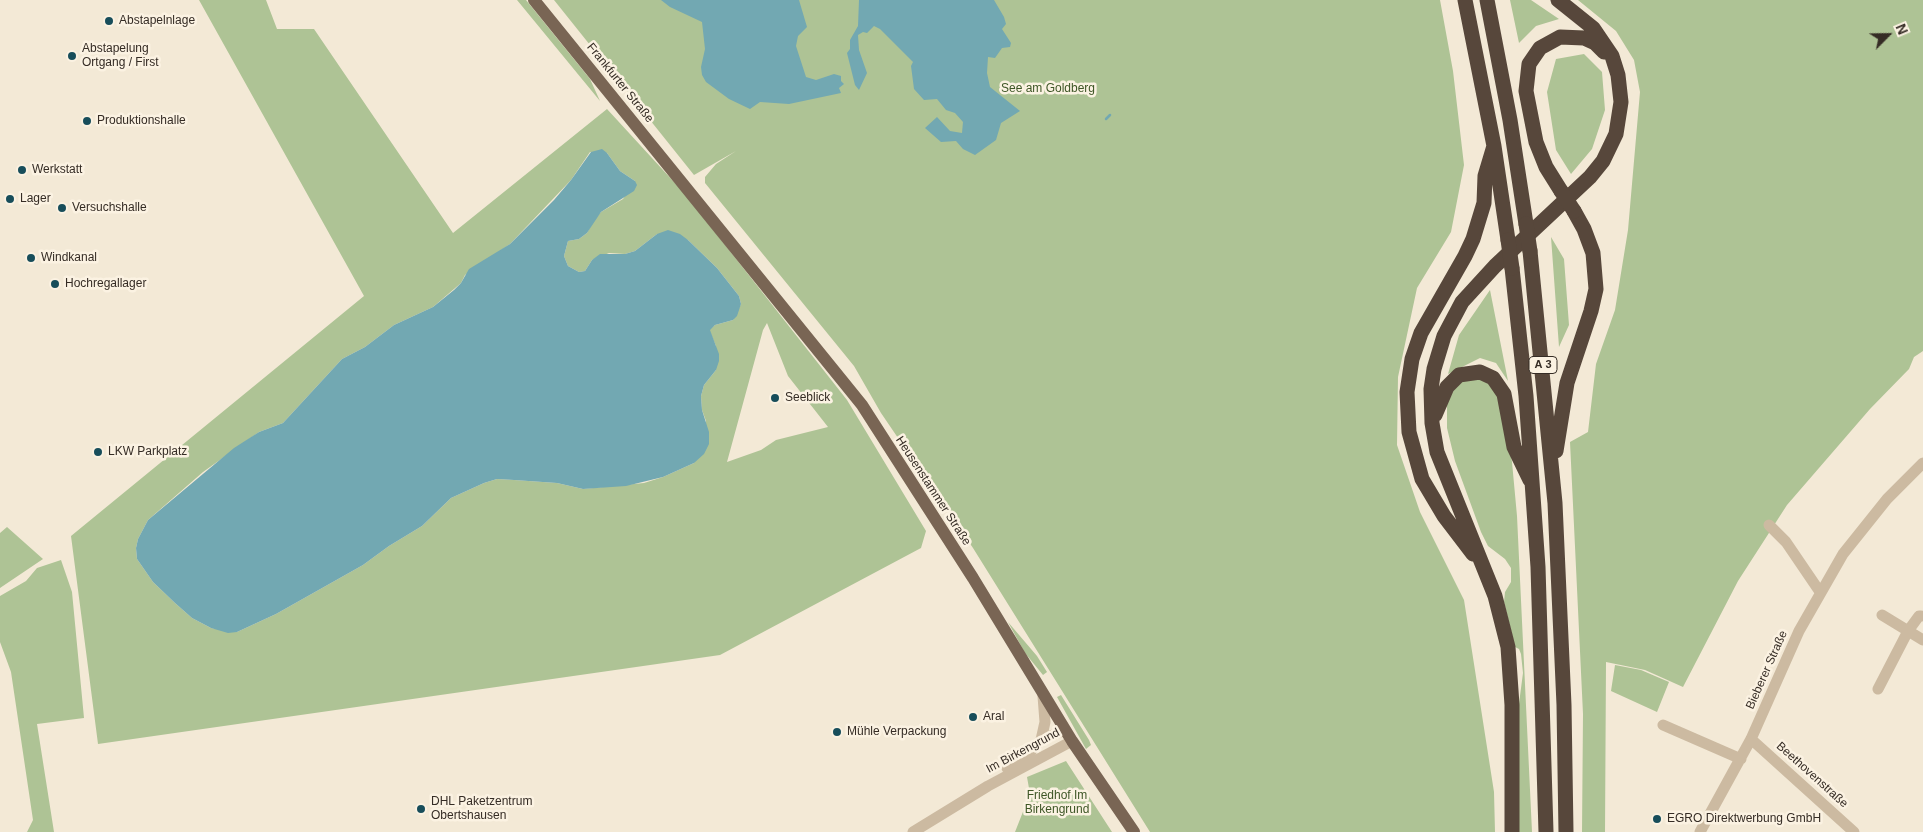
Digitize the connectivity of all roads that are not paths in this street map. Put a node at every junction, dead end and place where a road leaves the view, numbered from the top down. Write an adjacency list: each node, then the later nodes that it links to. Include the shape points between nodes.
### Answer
1 (534, 0): 7 (main road, Frankfurter Straße)
2 (1465, 0): 6 (highway, A 3)
3 (1487, 0): 10 (highway, A 3, bridge, via 1530,251)
4 (1558, 0): 5 (highway, via 1602,39 1614,63)
5 (1620, 90): 8 (highway, via 1618,126 1603,161 1490,271 1455,314 1434,369); 10 (highway, bridge, via 1614,69 1605,54 1595,43 1584,38 1560,37 1544,44 1532,58 1526,76 1536,142 1542,160 1584,229 1593,253 1596,289 1567,383)
6 (1494, 146): 11 (highway, A 3, bridge, via 1512,268); 13 (highway, via 1485,176 1484,203 1478,222 1465,256 1421,333 1410,368 1407,403 1412,448 1422,478 1444,516)
7 (684, 184): 20 (main road, Heusenstammer Straße, via 862,405 973,578)
8 (1432, 423): 11 (highway, via 1442,394 1455,378 1471,371 1488,375 1502,389 1514,447); 13 (highway, via 1437,452)
9 (1923, 463): 14 (street, Bieberer Straße, via 1864,525)
10 (1553, 480): 32 (highway, A 3, via 1561,627)
11 (1533, 488): 31 (highway, A 3)
12 (1769, 525): 14 (street, via 1786,542)
13 (1486, 571): 30 (highway, via 1501,616 1511,674)
14 (1820, 592): 24 (street, Bieberer Straße, via 1799,631)
15 (1922, 613): 17 (street)
16 (1882, 615): 17 (street)
17 (1908, 631): 18 (street); 19 (street)
18 (1923, 640)
19 (1878, 689)
20 (1043, 696): 22 (main road, Heusenstammer Straße); 23 (street, Im Birkengrund)
21 (1663, 725): 26 (street)
22 (1065, 730): 23 (street, Im Birkengrund); 25 (main road, Heusenstammer Straße)
23 (1041, 740): 27 (street, Im Birkengrund, via 994,777)
24 (1751, 740): 26 (street, Bieberer Straße); 34 (street, Beethovenstraße)
25 (1072, 741): 27 (street, Im Birkengrund); 29 (main road, Heusenstammer Straße)
26 (1741, 759): 33 (street, Bieberer Straße)
27 (988, 786): 28 (street, Im Birkengrund)
28 (912, 832)
29 (1134, 832)
30 (1512, 832)
31 (1546, 832)
32 (1566, 832)
33 (1700, 832)
34 (1854, 832)

